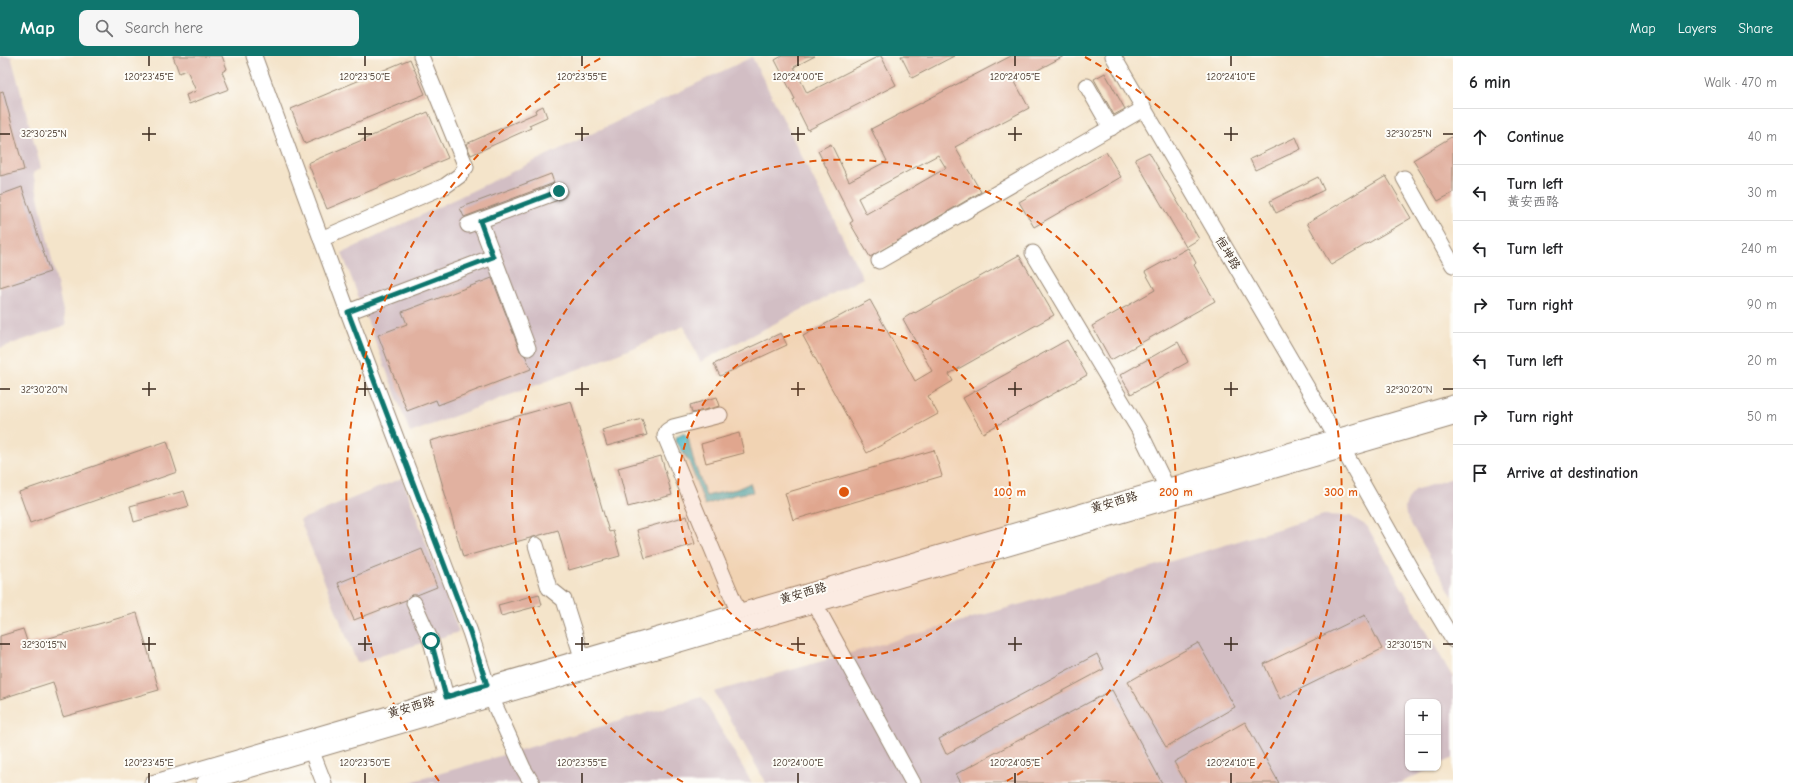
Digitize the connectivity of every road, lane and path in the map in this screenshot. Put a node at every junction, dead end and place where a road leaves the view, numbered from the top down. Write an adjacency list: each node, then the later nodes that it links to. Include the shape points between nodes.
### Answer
1 (254, 56): 9 (street)
2 (421, 56): 9 (street, via 466,167 445,186)
3 (1113, 56): 5 (street, 恒坤路)
4 (1087, 86): 6 (street)
5 (1143, 109): 6 (street); 19 (street, 恒坤路)
6 (1111, 128): 12 (street)
7 (1404, 178): 13 (street)
8 (559, 191): 11 (street, via 474,223)
9 (321, 239): 14 (street)
10 (1033, 253): 20 (street, via 1139,430)
11 (493, 257): 14 (street); 15 (street)
12 (880, 261)
13 (1453, 265)
14 (348, 312): 27 (street, via 470,632)
15 (528, 348)
16 (1453, 403): 19 (street, 黄安西路)
17 (720, 415): 24 (street, via 673,427 665,436)
18 (1453, 418): 19 (street, 黄安西路)
19 (1340, 443): 20 (street, 黄安西路); 23 (street, 黄安西路); 25 (street, 恒坤路)
20 (1166, 486): 24 (street, 黄安西路)
21 (536, 545): 26 (street, via 549,588 564,600)
22 (414, 603): 28 (street, via 431,641)
23 (815, 604): 27 (street, 黄安西路); 34 (street)
24 (738, 611): 26 (street, 黄安西路)
25 (1453, 640)
26 (582, 657): 27 (street, 黄安西路)
27 (490, 692): 28 (street, 黄安西路); 29 (street, 黄安西路); 33 (street)
28 (446, 697): 30 (street, 黄安西路)
29 (312, 752): 31 (street, 黄安西路); 32 (street)
30 (152, 783)
31 (204, 783)
32 (324, 783)
33 (532, 783)
34 (913, 783)

